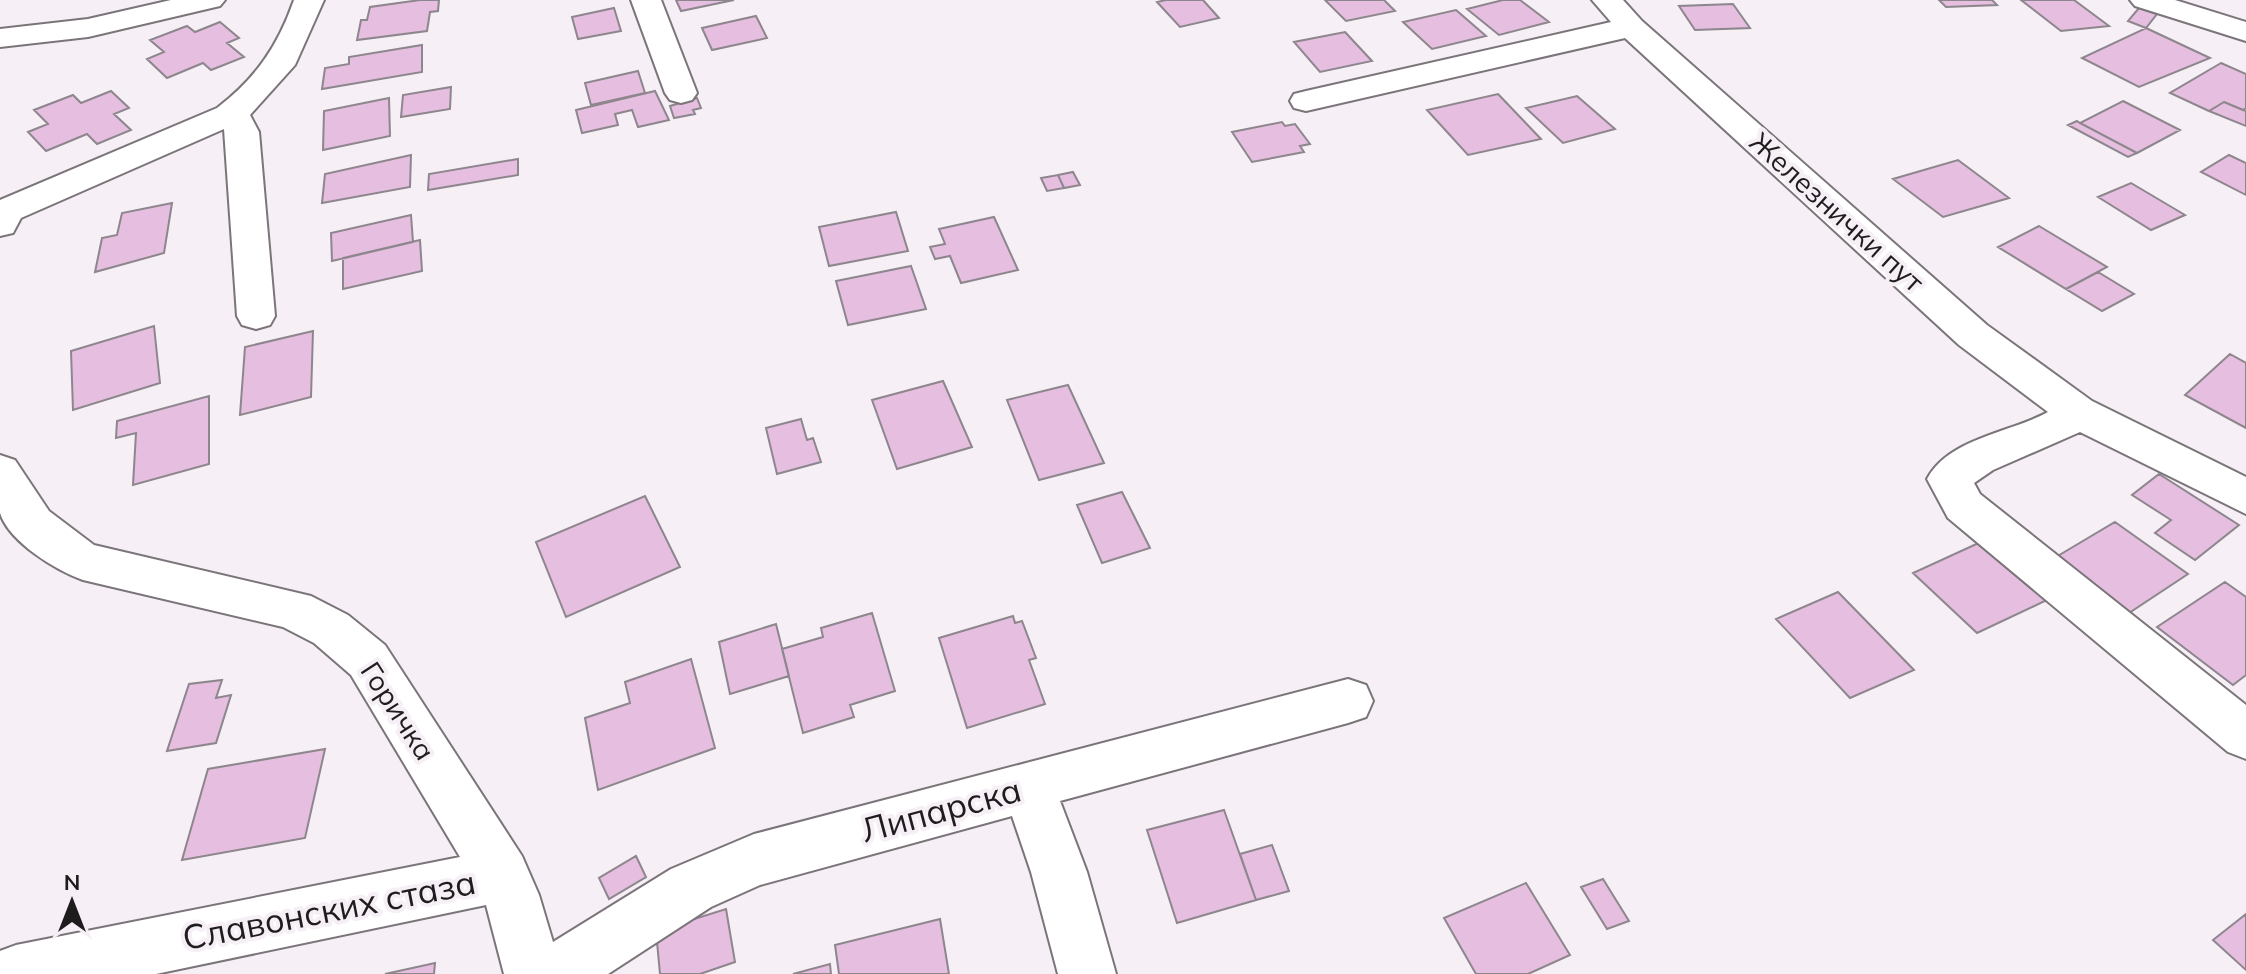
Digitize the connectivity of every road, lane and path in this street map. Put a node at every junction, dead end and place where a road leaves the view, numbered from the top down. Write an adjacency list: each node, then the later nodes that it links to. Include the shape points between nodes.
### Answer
1 (210, 0): 7 (street, via 88,28)
2 (309, 0): 10 (street, via 287,57 255,96)
3 (646, 0): 8 (street)
4 (2145, 0): 6 (street)
5 (1619, 14): 9 (street); 13 (street, Железнички пут, via 1973,335)
6 (2246, 32)
7 (0, 38)
8 (681, 93)
9 (1306, 101)
10 (229, 115): 11 (street); 12 (street, via 242,132)
11 (2, 214)
12 (256, 316)
13 (2077, 412): 15 (street, Железнички пут); 17 (street, via 2056,430 1965,463 1949,479 1964,506)
14 (0, 472): 19 (street, Горичка, via 26,519 83,561 294,610 331,629 368,660)
15 (2246, 497)
16 (1348, 701): 18 (street, Липарска)
17 (2246, 736)
18 (1028, 787): 22 (street, Липарска, via 754,860 691,888); 23 (street)
19 (502, 875): 20 (street, Славонских стаза); 21 (street, Горичка)
20 (16, 974)
21 (533, 974)
22 (556, 974)
23 (1087, 974)

